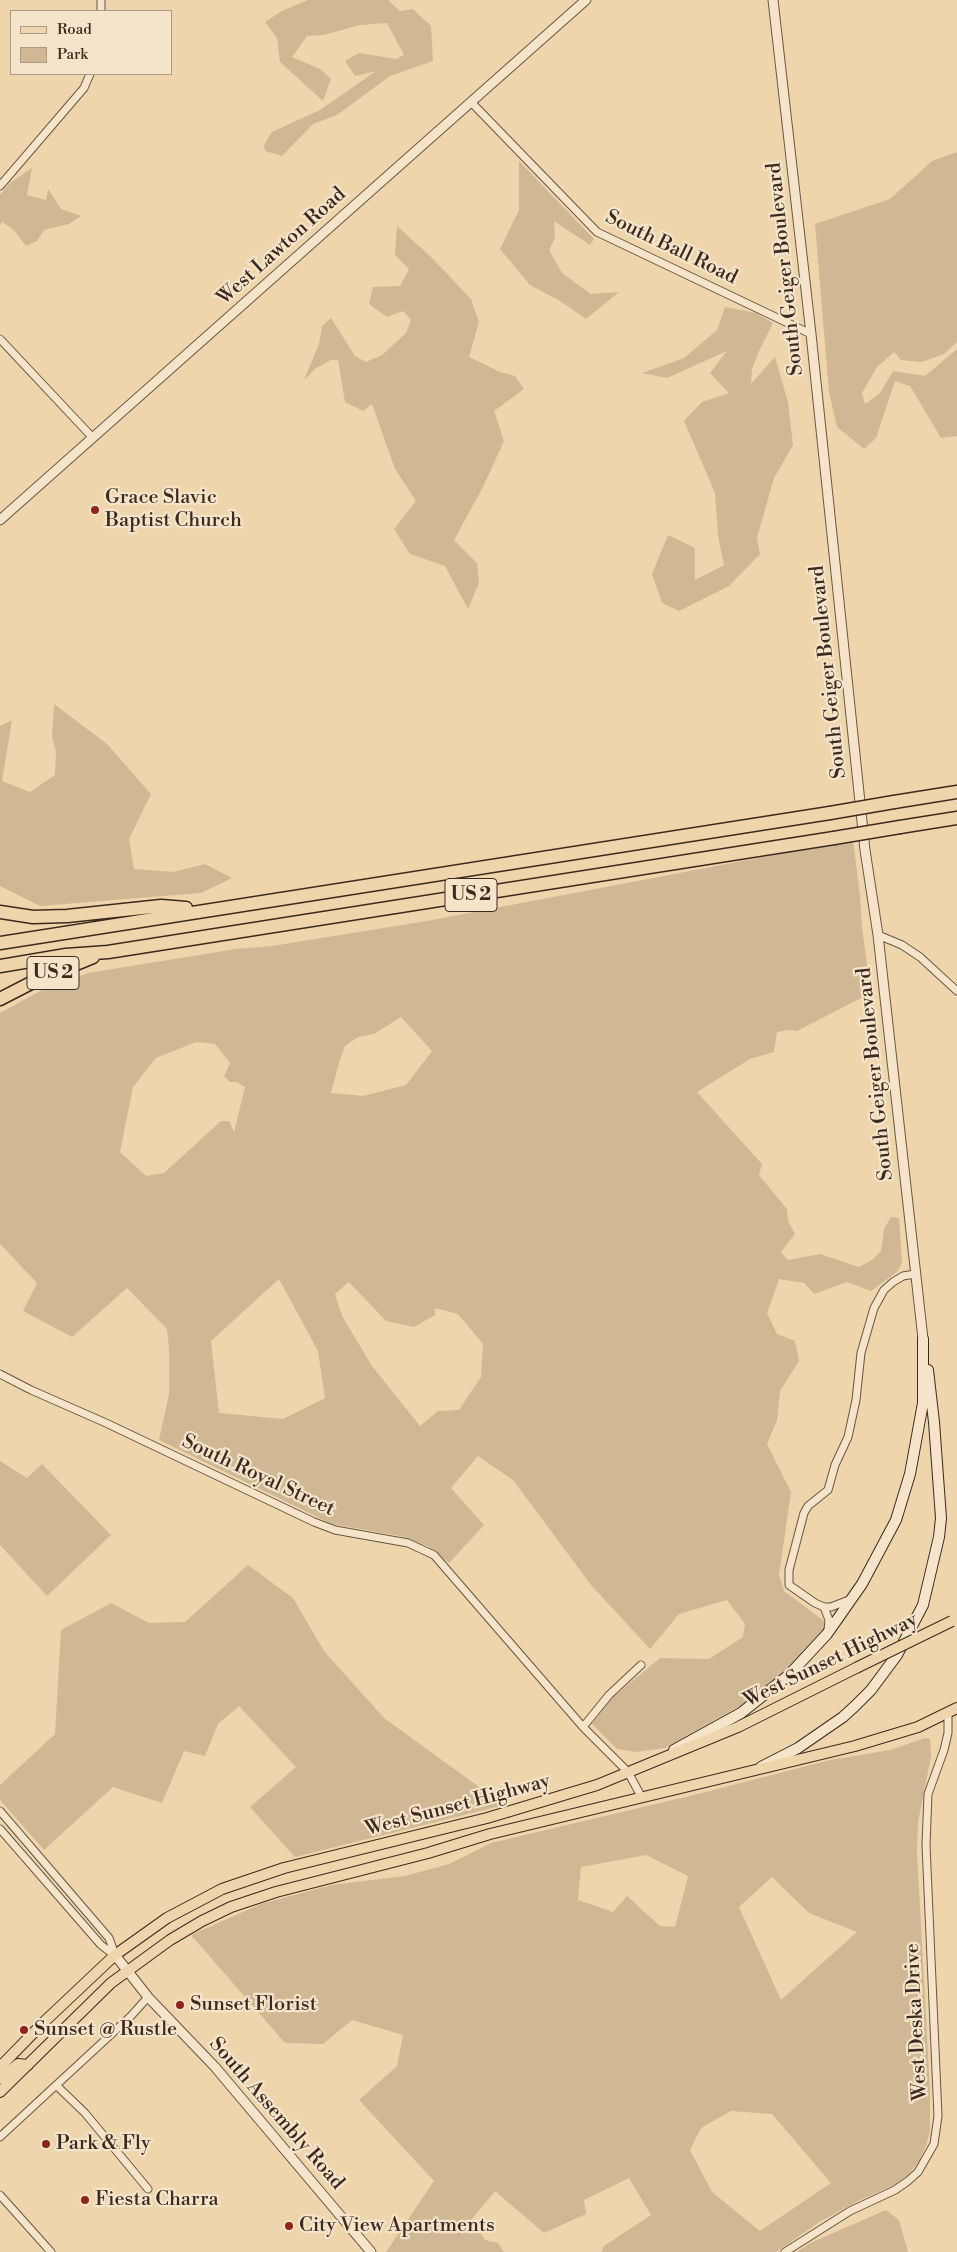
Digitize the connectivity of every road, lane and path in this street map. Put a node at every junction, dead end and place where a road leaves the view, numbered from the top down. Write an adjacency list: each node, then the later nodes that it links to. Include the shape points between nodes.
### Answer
1 (586, 0): 4 (street, West Lawton Road)
2 (773, 0): 6 (street, South Geiger Boulevard)
3 (90, 75): 5 (street, via 84,88)
4 (472, 102): 6 (street, South Ball Road, via 597,232); 8 (street, West Lawton Road)
5 (0, 186)
6 (811, 334): 14 (street, South Geiger Boulevard, via 865,850)
7 (0, 339): 8 (street)
8 (93, 438): 9 (street, West Lawton Road)
9 (0, 520)
10 (957, 792): 12 (highway, US 2, bridge)
11 (955, 819): 16 (highway, US 2, bridge)
12 (208, 910): 13 (highway, via 161,906 33,917); 15 (highway, US 2)
13 (0, 912)
14 (878, 935): 18 (street, via 920,957); 20 (street, South Geiger Boulevard)
15 (0, 943)
16 (108, 952): 17 (highway, US 2); 19 (highway, US 2, via 34,981)
17 (0, 966)
18 (957, 991)
19 (0, 999)
20 (916, 1274): 21 (street, South Geiger Boulevard); 24 (street, via 893,1282 884,1290 874,1308 861,1353 848,1437 828,1490 804,1513 794,1548 788,1583)
21 (923, 1339): 23 (main road, via 923,1403 910,1474 896,1520); 31 (main road, via 934,1422 941,1518 923,1604 897,1654 871,1690 844,1717 798,1748)
22 (0, 1374): 29 (street, South Royal Street, via 320,1525 408,1543 427,1551 440,1561)
23 (852, 1599): 24 (street); 26 (main road)
24 (824, 1607): 26 (street, via 830,1620)
25 (954, 1620): 30 (main road, West Sunset Highway, bridge, via 738,1726)
26 (827, 1634): 30 (main road, via 789,1675 741,1712)
27 (641, 1665): 29 (street, via 609,1695)
28 (952, 1711): 31 (main road, West Sunset Highway, via 918,1727); 49 (street, West Deska Drive, via 944,1750 928,1794 926,1846 938,2116 934,2144 922,2166 908,2181 850,2211)
29 (583, 1727): 32 (street, South Royal Street)
30 (645, 1766): 32 (main road, West Sunset Highway)
31 (754, 1770): 33 (main road, West Sunset Highway)
32 (628, 1772): 33 (street, South Royal Street); 36 (main road, West Sunset Highway, via 525,1807 284,1868 222,1889 138,1937)
33 (642, 1798): 37 (main road, West Sunset Highway, via 490,1834 259,1897 188,1929)
34 (0, 1811): 36 (street, South Assembly Road, via 109,1938)
35 (0, 1829): 36 (street, South Assembly Road, via 101,1945)
36 (115, 1955): 37 (street, South Assembly Road); 40 (main road, West Sunset Highway)
37 (128, 1971): 38 (street, South Assembly Road); 39 (main road, West Sunset Highway, via 99,1993)
38 (148, 1996): 42 (street); 48 (street, South Assembly Road, via 214,2067)
39 (28, 2064): 41 (main road, via 18,2064); 43 (main road, West Sunset Highway)
40 (0, 2067)
41 (0, 2079)
42 (58, 2086): 44 (street); 45 (street, via 85,2113)
43 (0, 2092)
44 (0, 2138)
45 (148, 2189)
46 (0, 2195): 47 (street)
47 (51, 2252)
48 (371, 2252)
49 (785, 2252)

